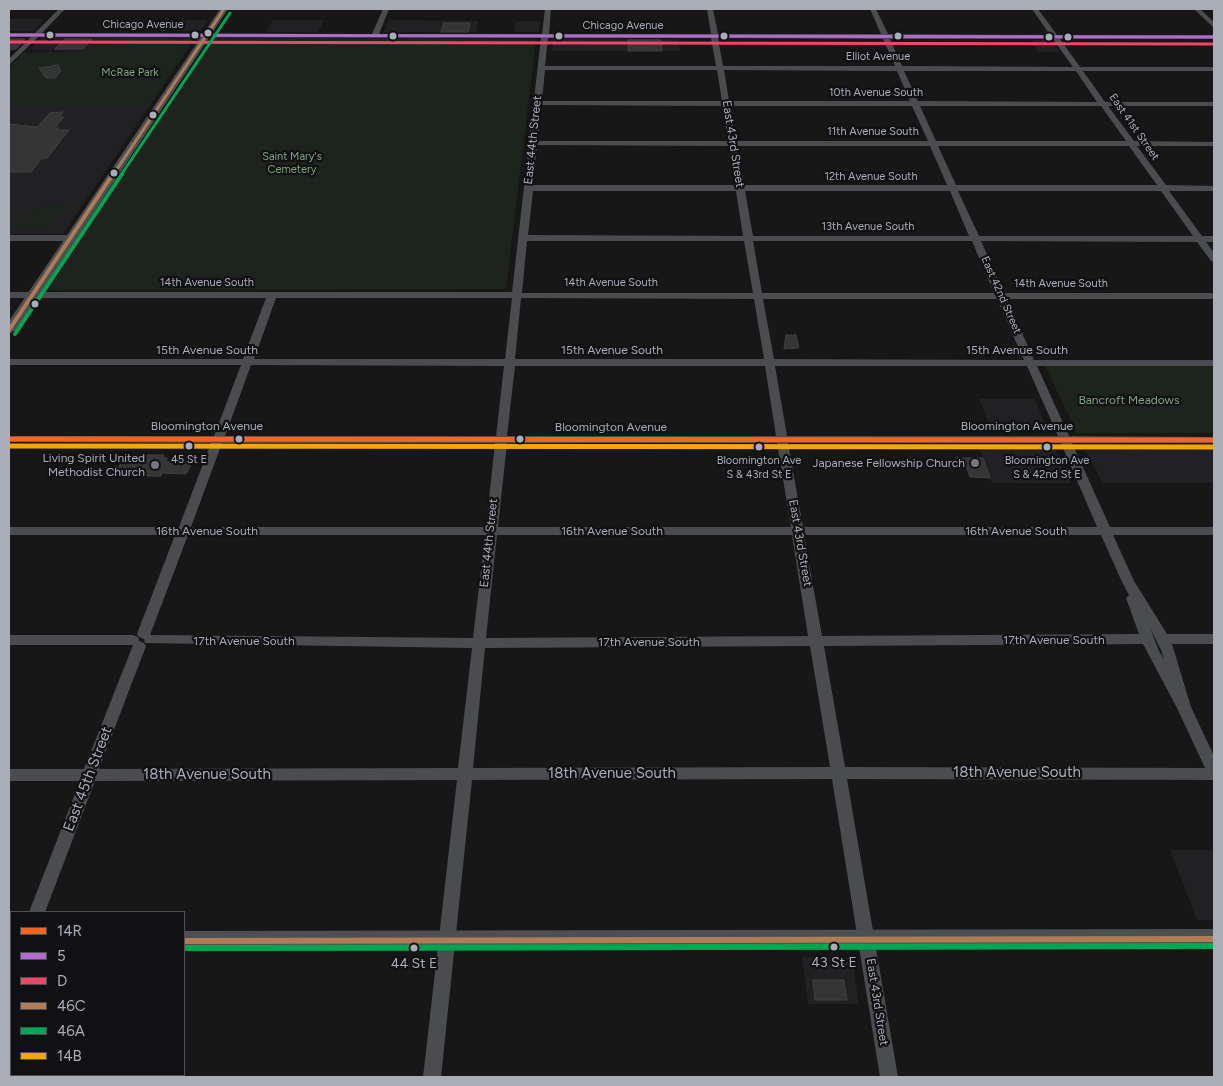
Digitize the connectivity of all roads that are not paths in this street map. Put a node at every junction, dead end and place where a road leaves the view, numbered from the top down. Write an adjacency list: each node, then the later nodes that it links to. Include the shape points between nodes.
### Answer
1 (62, 9): 11 (street)
2 (224, 9): 12 (main road)
3 (386, 9): 13 (street)
4 (548, 9): 14 (street, East 44th Street)
5 (710, 9): 15 (street, East 43rd Street)
6 (873, 9): 16 (street, East 42nd Street)
7 (1035, 9): 17 (street, East 41st Street)
8 (1197, 9): 9 (street)
9 (1214, 26)
10 (9, 35): 11 (street, Chicago Avenue)
11 (36, 35): 12 (street, Chicago Avenue); 19 (street)
12 (206, 35): 13 (street, Chicago Avenue); 41 (main road)
13 (375, 35): 14 (street, Chicago Avenue)
14 (545, 36): 15 (street, Chicago Avenue); 20 (street, East 44th Street)
15 (715, 36): 16 (street, Chicago Avenue); 21 (street, East 43rd Street)
16 (885, 37): 17 (street, Chicago Avenue); 22 (street, East 42nd Street)
17 (1055, 37): 18 (street, Chicago Avenue); 23 (street, East 41st Street)
18 (1212, 37)
19 (9, 63)
20 (541, 68): 21 (street, Elliot Avenue); 25 (street, East 44th Street)
21 (720, 68): 22 (street, Elliot Avenue); 26 (street, East 43rd Street)
22 (900, 69): 23 (street, Elliot Avenue); 27 (street, East 42nd Street)
23 (1078, 69): 24 (street, Elliot Avenue); 28 (street, East 41st Street)
24 (1214, 69)
25 (537, 103): 26 (street, 10th Avenue South); 30 (street, East 44th Street)
26 (726, 104): 27 (street, 10th Avenue South); 32 (street, East 43rd Street)
27 (916, 104): 28 (street, 10th Avenue South); 31 (street, East 42nd Street)
28 (1104, 104): 29 (street, 10th Avenue South); 33 (street, East 41st Street)
29 (1214, 104)
30 (533, 143): 32 (street, 11th Avenue South); 35 (street, East 44th Street)
31 (934, 143): 32 (street, 11th Avenue South); 33 (street, 11th Avenue South); 37 (street, East 42nd Street)
32 (733, 144): 36 (street, East 43rd Street)
33 (1131, 144): 34 (street, 11th Avenue South); 38 (street, East 41st Street)
34 (1214, 144)
35 (528, 188): 36 (street, 12th Avenue South); 42 (street, East 44th Street)
36 (740, 188): 37 (street, 12th Avenue South); 43 (street, East 43rd Street)
37 (953, 188): 38 (street, 12th Avenue South); 44 (street, East 42nd Street)
38 (1163, 188): 39 (street, 12th Avenue South); 45 (street, East 41st Street)
39 (1214, 188)
40 (9, 238): 41 (street)
41 (70, 238): 49 (main road)
42 (522, 238): 43 (street, 13th Avenue South); 51 (street, East 44th Street)
43 (749, 238): 44 (street, 13th Avenue South); 52 (street, East 43rd Street)
44 (975, 239): 45 (street, 13th Avenue South); 53 (street, East 42nd Street)
45 (1200, 239): 46 (street, 13th Avenue South); 47 (street, East 41st Street)
46 (1214, 239)
47 (1214, 259)
48 (9, 295): 49 (street, 14th Avenue South)
49 (32, 295): 50 (street, 14th Avenue South); 55 (main road)
50 (271, 295): 51 (street, 14th Avenue South); 57 (street, East 45th Street)
51 (516, 296): 52 (street, 14th Avenue South); 58 (street, East 44th Street)
52 (758, 296): 53 (street, 14th Avenue South); 59 (street, East 43rd Street)
53 (1001, 296): 54 (street, 14th Avenue South); 60 (street, East 42nd Street)
54 (1214, 296)
55 (9, 330)
56 (9, 362): 57 (street, 15th Avenue South)
57 (248, 362): 58 (street, 15th Avenue South); 63 (street, East 45th Street)
58 (508, 362): 59 (street, 15th Avenue South); 67 (street, East 44th Street)
59 (770, 363): 60 (street, 15th Avenue South); 64 (street, East 43rd Street)
60 (1031, 363): 61 (street, 15th Avenue South); 65 (street, East 42nd Street)
61 (1214, 363)
62 (9, 439): 63 (street, Bloomington Avenue)
63 (218, 440): 67 (street, Bloomington Avenue); 69 (street, East 45th Street)
64 (783, 440): 65 (street, Bloomington Avenue); 67 (street, Bloomington Avenue); 73 (street, East 43rd Street)
65 (1065, 440): 66 (street, Bloomington Avenue); 71 (street, East 42nd Street)
66 (1214, 440)
67 (500, 441): 70 (street, East 44th Street)
68 (9, 531): 69 (street, 16th Avenue South)
69 (183, 531): 70 (street, 16th Avenue South); 78 (street, East 45th Street)
70 (490, 531): 73 (street, 16th Avenue South); 81 (street, East 44th Street)
71 (1105, 531): 72 (street, 16th Avenue South); 73 (street, 16th Avenue South); 74 (street, East 42nd Street)
72 (1214, 531)
73 (797, 532): 80 (street, East 43rd Street)
74 (1128, 582): 75 (street, East 42nd Street); 79 (street, East 42nd Street)
75 (1147, 639): 80 (street, 17th Avenue South); 82 (street, East 42nd Street)
76 (1214, 639): 79 (street)
77 (9, 640): 78 (street, 17th Avenue South)
78 (142, 640): 81 (street, 17th Avenue South); 88 (street, East 45th Street)
79 (1162, 640): 82 (street, East 42nd Street, via 1168,650)
80 (816, 641): 81 (street, 17th Avenue South); 85 (street, East 43rd Street)
81 (478, 643): 84 (street, East 44th Street)
82 (1184, 707): 83 (street, East 42nd Street)
83 (1214, 771)
84 (464, 774): 85 (street, 18th Avenue South); 88 (street, 18th Avenue South); 92 (street, East 44th Street)
85 (840, 774): 86 (street, 18th Avenue South); 90 (street, East 43rd Street)
86 (1214, 774)
87 (9, 775): 88 (street, 18th Avenue South)
88 (90, 775): 89 (street, East 45th Street)
89 (37, 911)
90 (867, 939): 91 (main road); 92 (main road); 95 (street, East 43rd Street)
91 (1214, 939)
92 (447, 940): 93 (main road); 94 (street, East 44th Street)
93 (185, 941)
94 (432, 1077)
95 (889, 1077)

